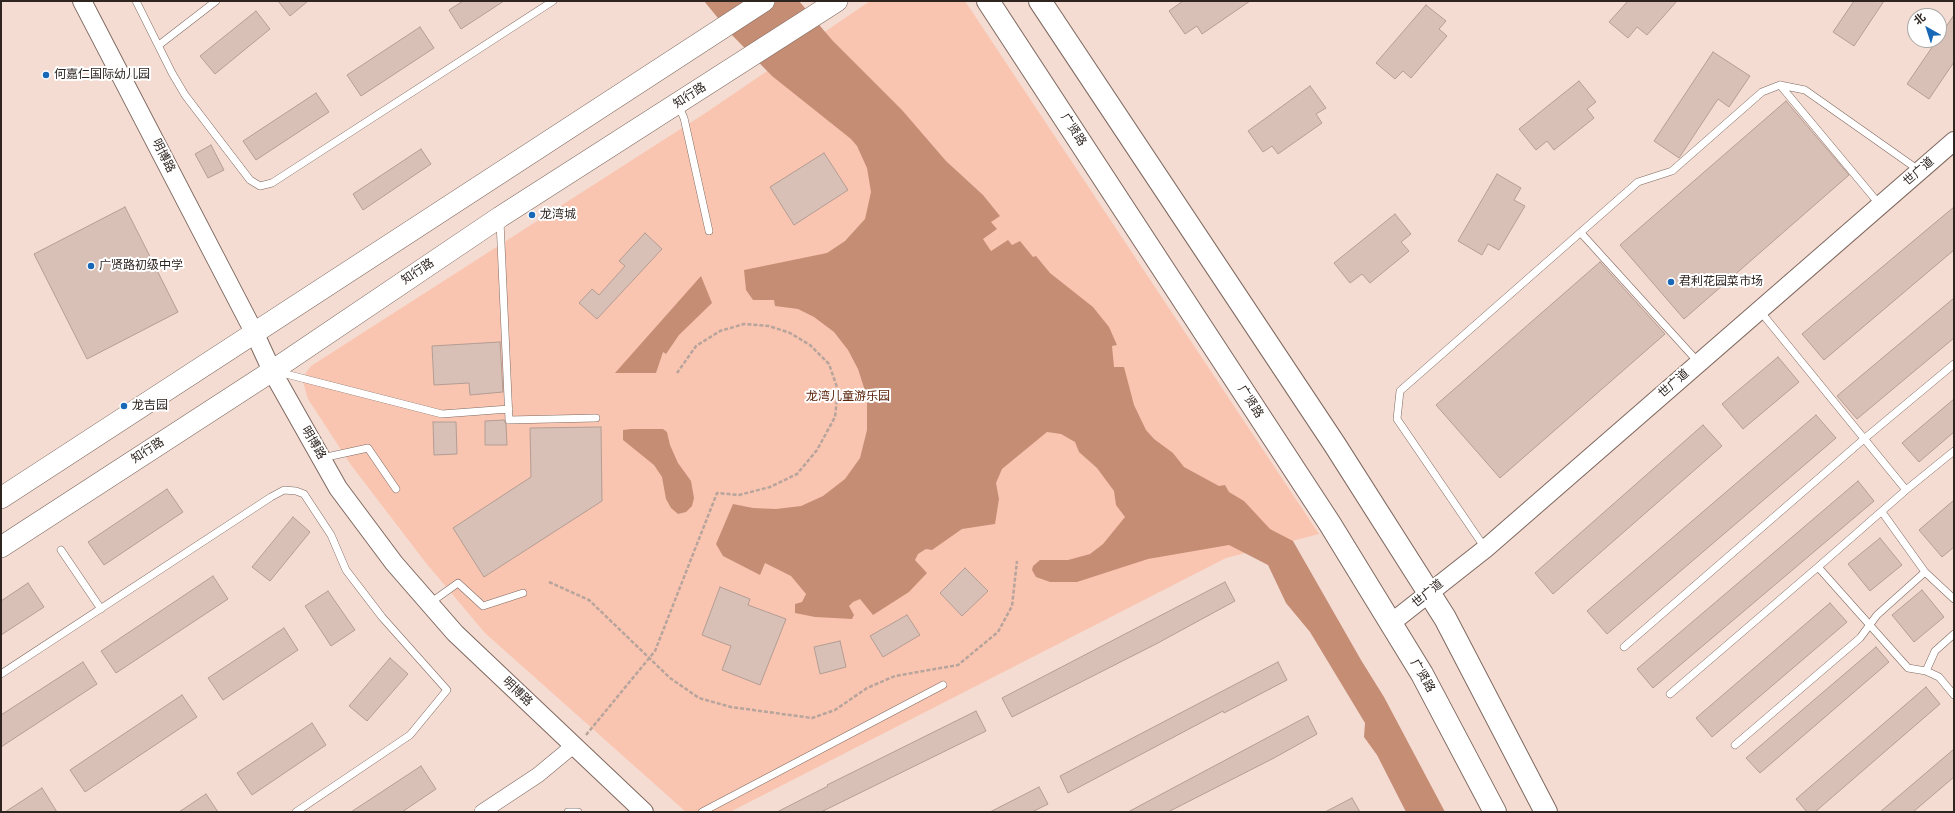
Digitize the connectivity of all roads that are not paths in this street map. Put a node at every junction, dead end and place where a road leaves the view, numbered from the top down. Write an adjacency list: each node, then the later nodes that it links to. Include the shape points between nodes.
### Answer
1 (82, 1): 19 (street, 明博路)
2 (136, 1): 9 (lane)
3 (216, 1): 9 (lane)
4 (553, 1): 9 (lane, via 272,184 260,186 250,180 185,94)
5 (764, 1): 19 (main road)
6 (988, 1): 42 (main road, 广贤路, via 1330,524)
7 (1040, 1): 38 (main road, via 1335,445)
8 (830, 5): 11 (main road, 知行路)
9 (159, 45)
10 (1780, 85): 13 (lane, via 1804,90); 14 (lane); 17 (lane, via 1762,92 1672,171 1638,182)
11 (677, 104): 15 (main road, 知行路); 16 (lane, via 684,118)
12 (1954, 142): 13 (street, 世广道)
13 (1920, 171): 14 (street, 世广道)
14 (1880, 206): 18 (street, 世广道)
15 (500, 217): 22 (main road, 知行路); 23 (lane)
16 (709, 231)
17 (1581, 233): 20 (lane); 33 (lane, via 1400,391 1397,419)
18 (1760, 310): 20 (street, 世广道); 25 (lane)
19 (254, 332): 22 (street, 明博路); 30 (main road)
20 (1699, 363): 33 (street, 世广道)
21 (1954, 364): 25 (lane)
22 (272, 371): 23 (lane, via 442,414); 27 (street, 明博路); 32 (main road, 知行路)
23 (509, 409): 24 (lane, via 510,420)
24 (596, 418)
25 (1864, 439): 29 (lane); 45 (lane)
26 (1954, 451): 29 (lane)
27 (322, 458): 28 (lane, via 368,448); 40 (street, 明博路, via 348,500 394,563)
28 (396, 489)
29 (1906, 490): 31 (lane)
30 (1, 498)
31 (1882, 512): 35 (lane); 36 (lane)
32 (1, 547)
33 (1485, 549): 38 (street, 世广道)
34 (60, 550): 41 (lane)
35 (1818, 567): 43 (lane); 49 (lane)
36 (1925, 572): 39 (lane); 43 (lane, via 1876,615)
37 (523, 593): 40 (lane, via 483,606 458,583)
38 (1429, 593): 42 (street, 世广道); 60 (main road, via 1445,618)
39 (1954, 599)
40 (429, 604): 52 (street, 明博路, via 455,633)
41 (101, 609): 47 (lane); 53 (lane, via 271,496 284,490 304,494 331,536 346,570 382,617 447,690 410,735)
42 (1391, 623): 59 (main road, 广贤路, via 1422,674)
43 (1869, 626): 46 (lane, via 1908,668); 51 (lane, via 1860,638)
44 (1954, 634): 46 (lane, via 1935,651)
45 (1624, 647)
46 (1926, 671): 50 (lane, via 1939,677)
47 (1, 674)
48 (943, 685): 58 (lane)
49 (1670, 694)
50 (1954, 695)
51 (1735, 745)
52 (574, 747): 54 (street, via 538,775); 57 (street, 明博路)
53 (296, 812)
54 (482, 812)
55 (568, 812): 56 (lane)
56 (578, 812)
57 (644, 812)
58 (702, 812)
59 (1495, 812)
60 (1546, 812)

